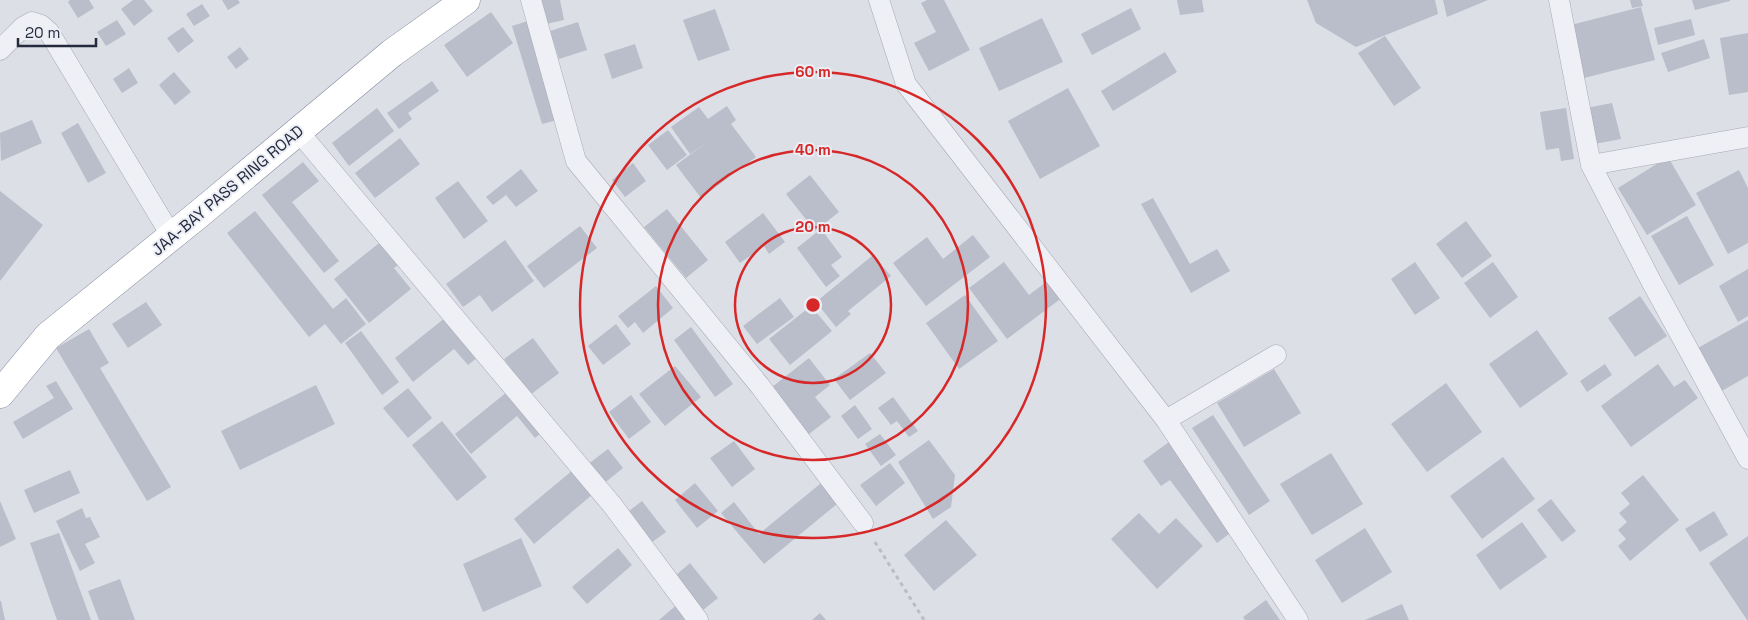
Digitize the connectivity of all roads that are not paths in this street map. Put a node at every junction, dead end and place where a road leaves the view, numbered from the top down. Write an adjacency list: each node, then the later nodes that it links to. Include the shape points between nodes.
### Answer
1 (466, 0): 6 (highway, JAA-BAY PASS RING ROAD, via 392,52)
2 (530, 0): 14 (street, via 576,161 760,386)
3 (879, 0): 12 (street, via 906,84)
4 (1559, 0): 8 (street)
5 (0, 50): 9 (street, via 32,22 49,32)
6 (298, 131): 9 (highway, JAA-BAY PASS RING ROAD); 15 (street, via 613,506)
7 (1748, 137): 8 (street)
8 (1591, 165): 13 (street)
9 (172, 236): 11 (highway, JAA-BAY PASS RING ROAD, via 48,336)
10 (1276, 355): 12 (street)
11 (0, 394)
12 (1166, 420): 16 (street)
13 (1748, 459)
14 (863, 522)
15 (698, 620)
16 (1298, 620)

